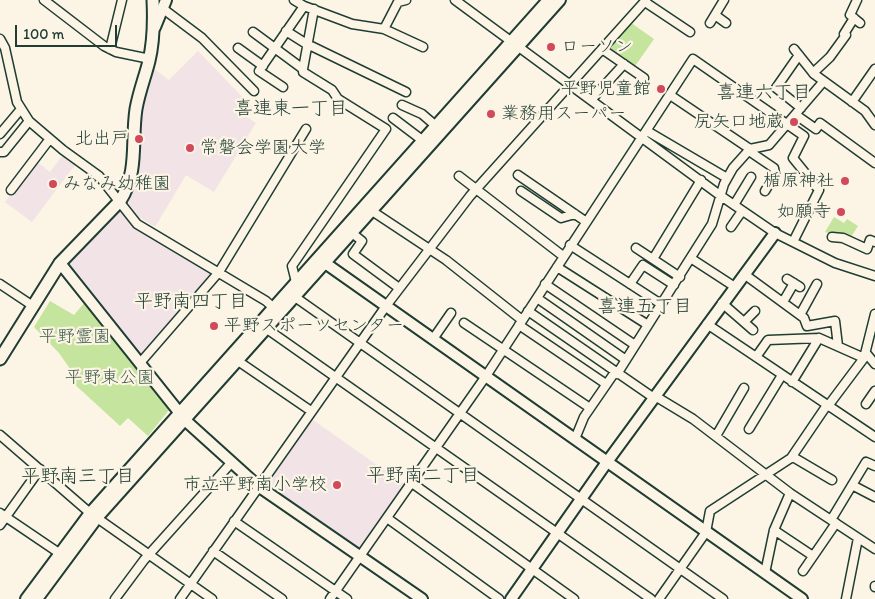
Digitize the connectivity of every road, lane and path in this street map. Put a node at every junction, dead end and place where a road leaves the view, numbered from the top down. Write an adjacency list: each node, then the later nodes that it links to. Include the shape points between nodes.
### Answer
1 (44, 0): 29 (street)
2 (122, 0): 29 (street)
3 (153, 0): 18 (main road)
4 (294, 0): 13 (street)
5 (406, 0): 19 (street, via 398,2)
6 (548, 0): 24 (street)
7 (560, 0): 24 (street)
8 (724, 0): 15 (street)
9 (857, 0): 36 (street, via 850,15 857,21 830,57)
10 (456, 1): 24 (street)
11 (645, 1): 22 (street); 30 (street)
12 (164, 4): 18 (street); 41 (street)
13 (304, 6): 14 (street); 20 (street)
14 (314, 9): 19 (street, via 352,24); 25 (street)
15 (715, 15): 16 (street); 17 (street)
16 (710, 23)
17 (726, 23)
18 (154, 28): 31 (main road)
19 (384, 29): 26 (street)
20 (286, 31): 25 (street); 28 (street)
21 (253, 32): 28 (street)
22 (690, 32)
23 (0, 39): 48 (street)
24 (515, 43): 39 (street); 54 (street); 72 (street)
25 (309, 44): 34 (street); 42 (street)
26 (423, 47)
27 (238, 48): 33 (street)
28 (275, 48): 33 (street); 34 (street)
29 (110, 49): 31 (street)
30 (602, 49): 32 (street); 39 (street)
31 (150, 59): 74 (main road, via 136,108 132,175)
32 (624, 64): 37 (street); 44 (street)
33 (263, 66): 40 (street, via 259,72)
34 (303, 69): 99 (street, via 338,98 386,129 292,266)
35 (875, 71): 45 (street)
36 (813, 73): 38 (street); 47 (street, via 796,52 776,88)
37 (644, 78)
38 (823, 82): 45 (street); 47 (street)
39 (571, 84): 44 (street); 69 (street)
40 (282, 87)
41 (254, 91)
42 (406, 92)
43 (670, 95): 52 (street, via 692,59); 57 (street); 60 (street)
44 (592, 99): 57 (street)
45 (852, 102): 53 (street)
46 (402, 105): 54 (street, via 422,114)
47 (801, 108): 49 (street)
48 (21, 109): 51 (street); 56 (street)
49 (796, 116): 52 (street); 62 (street, via 816,129 820,122)
50 (393, 118): 59 (street)
51 (29, 120): 58 (street); 61 (street, via 4,152)
52 (789, 124): 60 (street, via 769,145); 84 (street, via 804,136 793,158 819,190)
53 (875, 125)
54 (436, 126): 59 (street)
55 (306, 129): 95 (street)
56 (0, 134)
57 (645, 134): 66 (street); 67 (street); 79 (street)
58 (49, 140): 68 (street); 74 (street, via 99,176)
59 (422, 140): 72 (street)
60 (750, 150): 66 (street, via 740,158); 71 (street, via 774,168 775,174)
61 (0, 152)
62 (875, 163)
63 (518, 175): 78 (street)
64 (459, 176): 69 (street)
65 (751, 177): 75 (street)
66 (727, 178): 73 (street)
67 (701, 180): 73 (street); 90 (street)
68 (11, 190)
69 (476, 190): 88 (street); 89 (street)
70 (521, 191): 78 (street, via 561,218)
71 (764, 191)
72 (379, 196): 76 (street); 99 (street)
73 (721, 196): 75 (street); 91 (street, via 712,224)
74 (120, 201): 92 (main road); 95 (street, via 137,224)
75 (734, 205): 77 (street)
76 (372, 210): 81 (street); 88 (street)
77 (742, 210): 80 (street); 82 (street)
78 (574, 214): 79 (street)
79 (586, 222): 86 (street)
80 (731, 227)
81 (352, 233): 93 (street); 107 (street, via 362,241 353,254)
82 (775, 233): 84 (street); 96 (street)
83 (832, 237): 85 (street, via 843,238 867,249 870,240)
84 (793, 242): 98 (street, via 835,263)
85 (875, 242)
86 (570, 245): 89 (street); 103 (street)
87 (636, 248): 90 (street)
88 (430, 249): 107 (street); 123 (street)
89 (563, 256): 94 (street)
90 (654, 259): 97 (street)
91 (692, 259): 97 (street); 106 (street)
92 (60, 263): 113 (main road); 139 (street)
93 (325, 263): 108 (street); 114 (street)
94 (557, 267): 102 (street); 125 (street)
95 (218, 272): 115 (street); 139 (street)
96 (744, 274): 106 (street); 110 (street)
97 (680, 276): 105 (street)
98 (875, 276)
99 (296, 282): 115 (street)
100 (794, 283): 110 (street)
101 (0, 284): 113 (street)
102 (545, 284): 109 (street); 131 (street)
103 (630, 284): 105 (street, via 643,265); 112 (street)
104 (817, 284): 120 (street)
105 (674, 285): 112 (street)
106 (735, 287): 111 (street)
107 (400, 288): 114 (street)
108 (295, 297): 115 (street); 130 (street)
109 (537, 298): 116 (street); 137 (street)
110 (783, 302): 120 (street)
111 (722, 303): 121 (street); 124 (street)
112 (661, 304): 125 (street)
113 (33, 306): 136 (main road)
114 (386, 306): 129 (street); 130 (street)
115 (277, 311): 126 (street); 155 (street)
116 (528, 311): 123 (street); 141 (street)
117 (755, 311): 121 (street)
118 (452, 313): 129 (street)
119 (875, 314): 134 (street)
120 (800, 315): 132 (street, via 807,326 835,321)
121 (744, 322): 127 (street)
122 (464, 323): 133 (street)
123 (521, 323): 133 (street); 146 (street)
124 (707, 324): 135 (street); 149 (street)
125 (648, 325): 131 (street)
126 (267, 329): 138 (street); 143 (street)
127 (753, 330)
128 (819, 338): 132 (street); 135 (street, via 768,340); 145 (street)
129 (433, 339): 144 (street)
130 (360, 343): 143 (street); 154 (street)
131 (635, 345): 137 (street)
132 (838, 346): 134 (street)
133 (504, 349): 144 (street); 152 (street)
134 (865, 355): 140 (street); 151 (street)
135 (756, 357): 142 (street)
136 (0, 359)
137 (626, 360): 141 (street)
138 (238, 361): 153 (street); 155 (street)
139 (140, 363): 155 (street)
140 (875, 364)
141 (616, 373): 146 (street); 149 (street)
142 (782, 375): 145 (street); 156 (street)
143 (336, 376): 153 (street); 161 (street)
144 (486, 376): 154 (street); 160 (street)
145 (792, 382): 151 (street)
146 (606, 384): 152 (street)
147 (744, 388): 158 (street)
148 (875, 391): 150 (street)
149 (654, 397): 158 (street); 164 (street)
150 (866, 404)
151 (828, 406): 159 (street); 162 (street)
152 (590, 408): 160 (street)
153 (311, 411): 171 (street)
154 (460, 414): 161 (street); 174 (street)
155 (182, 418): 163 (street); 176 (street)
156 (749, 429)
157 (0, 435): 166 (street)
158 (716, 436): 167 (street)
159 (875, 437)
160 (575, 439): 164 (street)
161 (437, 447): 169 (street); 183 (street)
162 (793, 456): 167 (street); 168 (street)
163 (232, 462): 171 (street); 188 (street)
164 (607, 462): 174 (street); 182 (street)
165 (875, 466): 170 (street, via 866,462)
166 (40, 469): 175 (street); 176 (street)
167 (767, 476): 172 (street); 182 (street, via 710,511)
168 (832, 480)
169 (412, 483): 177 (street); 191 (street)
170 (852, 485): 173 (street); 179 (street)
171 (258, 486): 178 (street); 189 (street)
172 (790, 493): 179 (street); 181 (street)
173 (875, 497)
174 (581, 499): 183 (street); 192 (street)
175 (3, 515): 180 (street); 187 (street)
176 (93, 516): 187 (street); 188 (street); 199 (street)
177 (387, 518): 189 (street); 207 (street)
178 (234, 521): 186 (street); 196 (street)
179 (834, 522): 184 (street); 190 (street)
180 (0, 525)
181 (774, 530): 190 (street); 194 (street)
182 (706, 532): 192 (street); 194 (street)
183 (557, 533): 191 (street); 210 (street)
184 (858, 538): 185 (street); 213 (street)
185 (875, 549)
186 (213, 550): 195 (street); 203 (street)
187 (59, 553): 198 (street)
188 (149, 555): 195 (street); 200 (street)
189 (361, 556): 196 (street); 206 (street)
190 (813, 556): 193 (street)
191 (532, 569): 208 (street); 209 (street)
192 (680, 569): 211 (street); 212 (street)
193 (803, 571)
194 (765, 573): 197 (street)
195 (190, 584): 201 (street); 202 (street)
196 (336, 591): 204 (street); 205 (street)
197 (795, 597)
198 (26, 599)
199 (38, 599)
200 (114, 599)
201 (180, 599)
202 (212, 599)
203 (282, 599)
204 (330, 599)
205 (347, 599)
206 (422, 599)
207 (499, 599)
208 (511, 599)
209 (574, 599)
210 (651, 599)
211 (659, 599)
212 (722, 599)
213 (846, 599)

